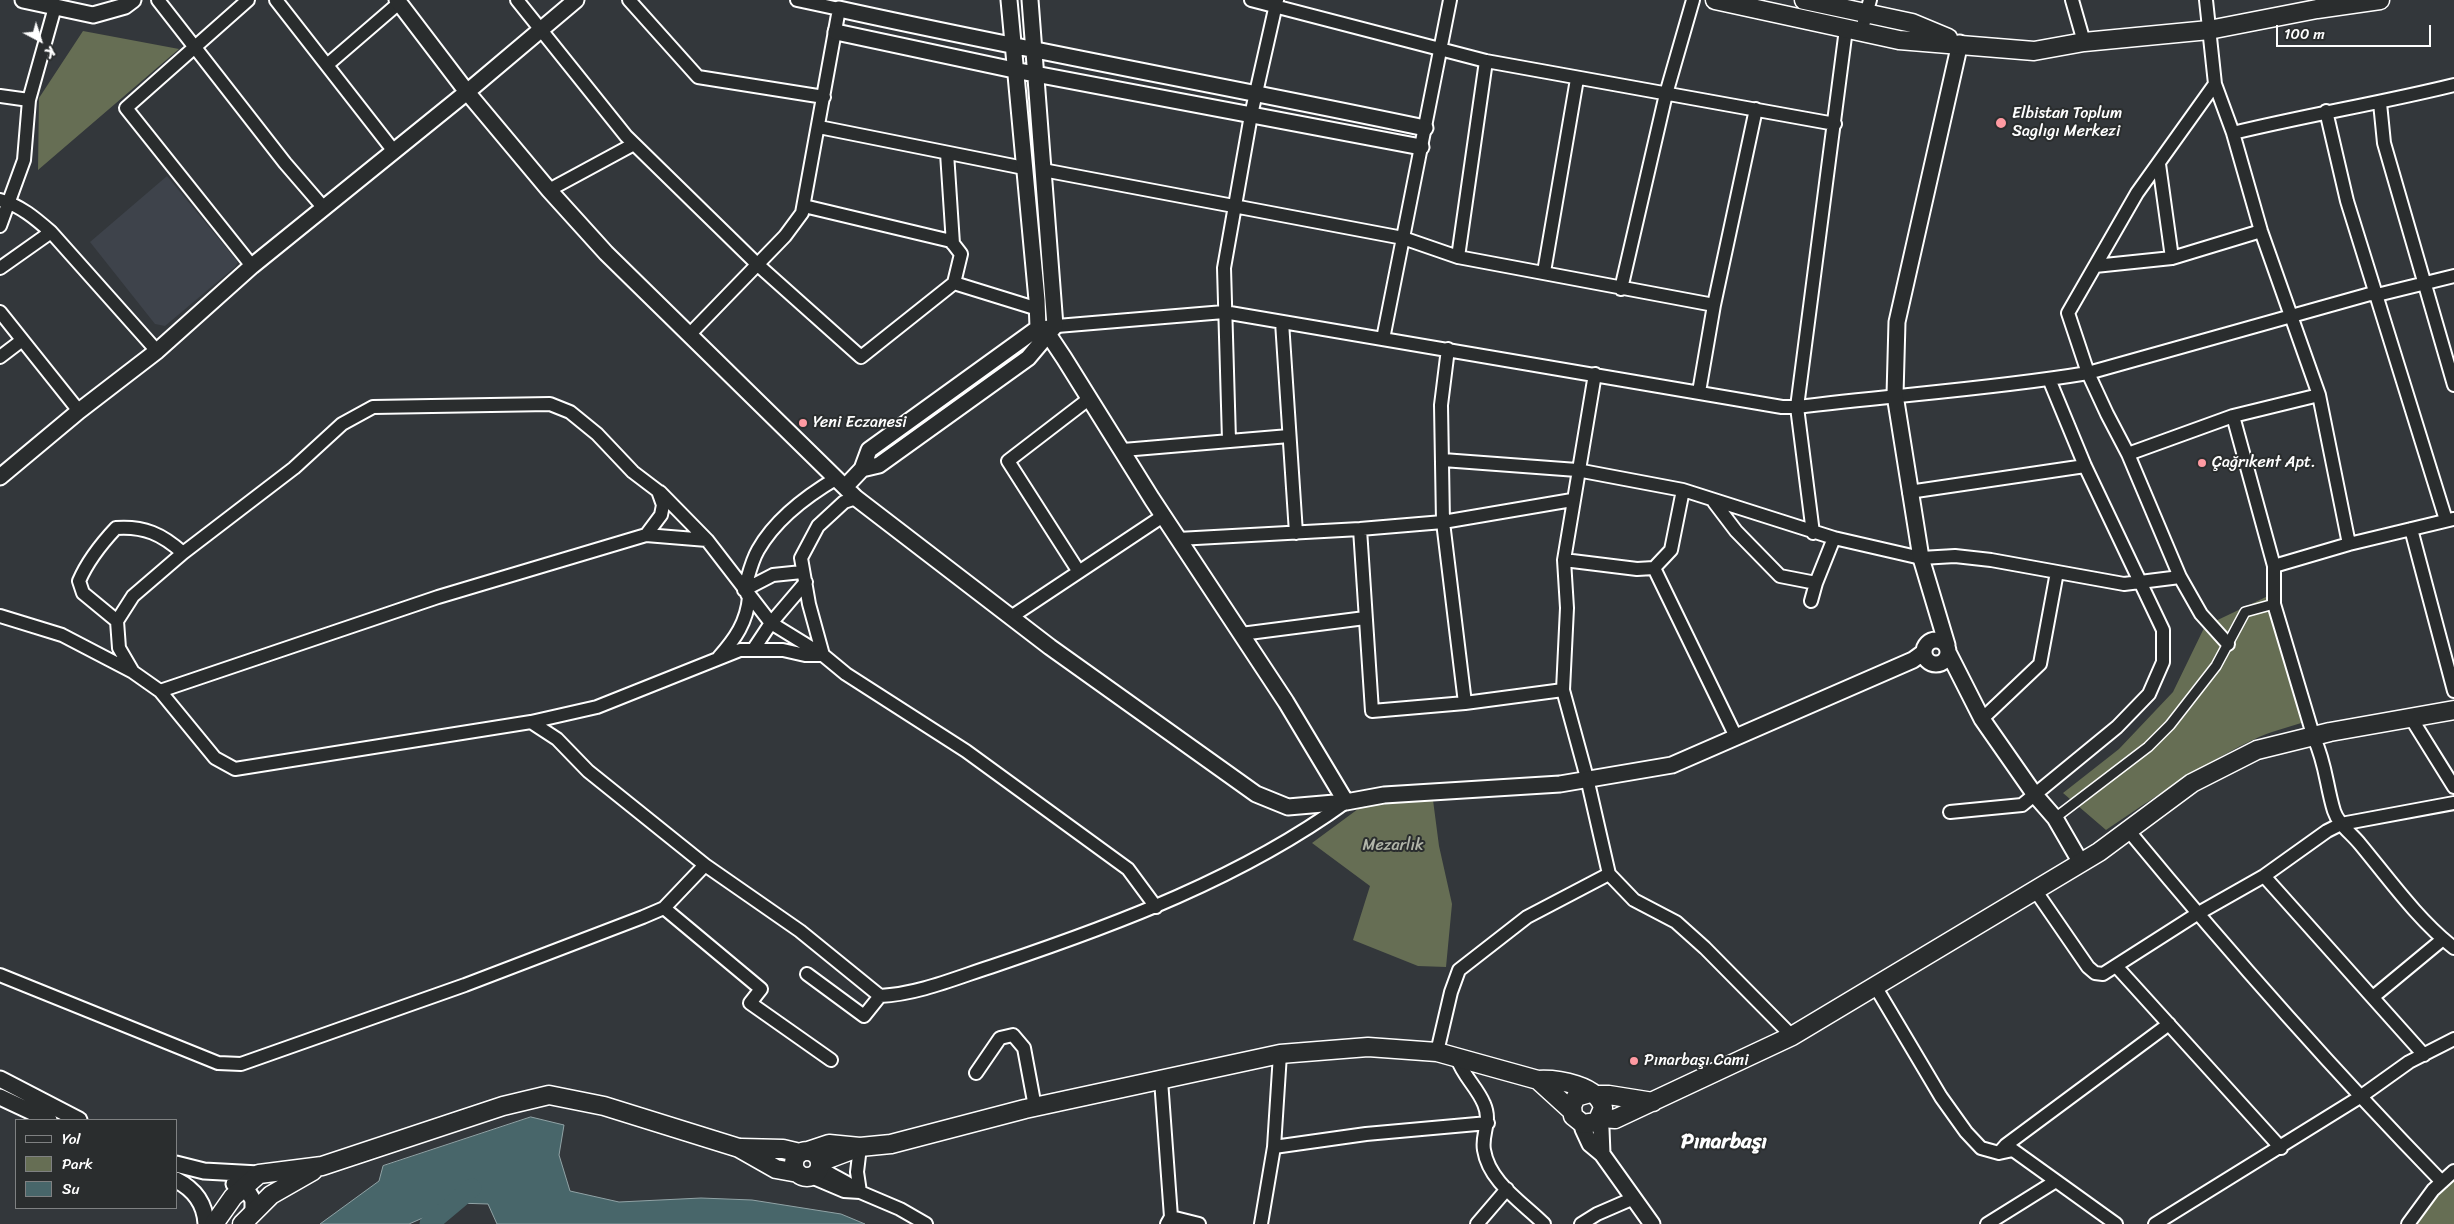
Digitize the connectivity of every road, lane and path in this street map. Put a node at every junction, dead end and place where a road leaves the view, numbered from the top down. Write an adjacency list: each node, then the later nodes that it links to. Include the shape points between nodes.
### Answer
1 (133, 0): 23 (street, via 125,6 93,15)
2 (158, 0): 33 (street)
3 (248, 0): 33 (street)
4 (276, 0): 37 (street)
5 (517, 0): 26 (street)
6 (576, 0): 26 (street)
7 (629, 0): 47 (street, via 698,77)
8 (797, 0): 21 (street)
9 (1009, 0): 32 (street)
10 (1030, 0): 35 (street)
11 (1251, 0): 22 (street)
12 (1450, 0): 34 (street)
13 (1693, 0): 45 (street)
14 (1715, 0): 27 (main road)
15 (1804, 0): 24 (main road)
16 (2072, 0): 30 (street)
17 (2206, 0): 28 (street)
18 (2380, 0): 28 (main road)
19 (29, 1): 23 (street)
20 (398, 1): 37 (street); 43 (street)
21 (820, 2): 25 (street)
22 (1276, 2): 34 (street); 44 (street)
23 (55, 7): 48 (street)
24 (1869, 7): 27 (street); 31 (main road)
25 (839, 9): 29 (street); 32 (street)
26 (541, 28): 43 (street); 57 (street)
27 (1853, 30): 31 (main road, via 1899,40); 53 (street)
28 (2209, 30): 30 (main road); 41 (street)
29 (836, 32): 38 (street); 47 (street)
30 (2084, 42): 31 (main road, via 2034,51)
31 (1960, 44): 104 (street, via 1897,322)
32 (1012, 46): 35 (street); 38 (street)
33 (196, 47): 68 (street); 77 (street, via 126,108)
34 (1439, 49): 36 (street); 55 (street)
35 (1034, 50): 39 (street); 44 (street)
36 (1486, 61): 40 (street); 74 (street)
37 (327, 65): 59 (street)
38 (1014, 70): 39 (street); 62 (street)
39 (1036, 74): 52 (street); 63 (street)
40 (1577, 79): 45 (street); 80 (street)
41 (2215, 84): 56 (street); 61 (street)
42 (2454, 86): 49 (street)
43 (467, 92): 59 (street); 64 (street)
44 (1256, 93): 52 (street); 55 (street)
45 (1666, 94): 50 (street); 84 (street)
46 (0, 96): 48 (street)
47 (824, 97): 54 (street)
48 (29, 100): 65 (street, via 24,160)
49 (2380, 103): 51 (street); 83 (street, via 2384,143)
50 (1756, 109): 53 (street); 86 (street)
51 (2326, 111): 56 (street); 85 (street, via 2347,201)
52 (1251, 115): 58 (street); 67 (street)
53 (1835, 124): 107 (street)
54 (819, 127): 60 (street); 66 (street)
55 (1425, 128): 58 (street)
56 (2233, 133): 70 (street)
57 (634, 144): 64 (street); 76 (street)
58 (1421, 147): 72 (street)
59 (393, 150): 68 (street)
60 (947, 154): 62 (street); 73 (street)
61 (2159, 164): 75 (street); 78 (street, via 2137,193)
62 (1024, 168): 87 (street)
63 (1043, 170): 67 (street); 92 (street)
64 (549, 190): 93 (street, via 606,253)
65 (4, 201): 69 (street); 71 (street, via 35,218)
66 (804, 206): 73 (street); 76 (street, via 785,236)
67 (1235, 206): 72 (street); 89 (street, via 1224,268)
68 (323, 207): 77 (street)
69 (0, 226)
70 (2261, 231): 75 (street); 90 (street)
71 (51, 232): 79 (street); 97 (street)
72 (1403, 238): 74 (street); 94 (street)
73 (953, 244): 82 (street, via 961,254)
74 (1458, 257): 80 (street)
75 (2172, 258): 78 (street)
76 (758, 265): 82 (street, via 861,357); 93 (street)
77 (252, 266): 97 (street)
78 (2095, 266): 99 (street, via 2068,313)
79 (0, 268)
80 (1544, 272): 84 (street)
81 (2454, 276): 83 (street)
82 (954, 282): 87 (street)
83 (2426, 282): 85 (street); 102 (street)
84 (1621, 289): 86 (street)
85 (2377, 295): 90 (street, via 2370,294); 125 (street)
86 (1714, 305): 103 (street)
87 (1038, 308): 92 (street)
88 (0, 312): 95 (street)
89 (1224, 312): 91 (street); 92 (street); 111 (street)
90 (2292, 316): 99 (street); 105 (street)
91 (1282, 322): 94 (street); 110 (street)
92 (1047, 329): 106 (street); 118 (street, via 1028,358 879,465 862,469)
93 (690, 336): 118 (street)
94 (1383, 338): 96 (street)
95 (21, 341): 98 (street); 108 (street)
96 (1448, 350): 100 (street); 114 (street, via 1441,405)
97 (157, 351): 108 (street)
98 (0, 356)
99 (2088, 373): 101 (street); 113 (street)
100 (1595, 374): 103 (street); 116 (street)
101 (2049, 380): 104 (street); 115 (street)
102 (2454, 385)
103 (1699, 392): 107 (street, via 1782,408)
104 (1895, 395): 107 (street); 121 (street)
105 (2319, 395): 109 (street); 135 (street)
106 (1090, 398): 112 (street); 141 (street, via 1008,461)
107 (1797, 407): 129 (street)
108 (78, 411): 117 (street)
109 (2233, 416): 113 (street); 139 (street)
110 (1289, 436): 111 (street); 130 (street)
111 (1229, 440): 112 (street)
112 (1123, 450): 124 (street)
113 (2128, 454): 144 (street)
114 (1443, 460): 116 (street); 126 (street)
115 (2085, 466): 121 (street); 145 (street)
116 (1577, 470): 119 (street); 122 (street)
117 (0, 477)
118 (846, 488): 143 (street, via 838,507 811,536 801,558); 147 (street, via 818,489 771,533 757,551); 152 (street)
119 (1683, 490): 123 (street); 140 (street, via 1671,550)
120 (658, 491): 131 (street, via 663,505 661,515); 134 (street); 136 (street, via 633,472 597,434 570,412 550,404 374,407 342,424 294,468)
121 (1909, 492): 137 (street)
122 (1572, 500): 126 (street); 138 (street)
123 (1714, 502): 129 (street); 146 (street, via 1736,531 1780,576)
124 (1163, 516): 133 (street); 141 (street)
125 (2450, 520): 128 (street)
126 (1443, 522): 127 (street); 169 (street)
127 (1360, 529): 130 (street); 153 (street)
128 (2411, 529): 135 (street); 168 (street)
129 (1813, 532): 132 (street)
130 (1296, 533): 133 (street)
131 (646, 535): 134 (street); 167 (street, via 438,598)
132 (1834, 538): 137 (street); 146 (street)
133 (1178, 539): 156 (street)
134 (708, 540): 147 (street)
135 (2349, 544): 139 (street)
136 (183, 553): 154 (street, via 133,596); 154 (street, via 169,541 136,527 116,528 94,553 79,581 83,592)
137 (1921, 558): 142 (street, via 1955,556); 149 (street)
138 (1564, 560): 140 (street, via 1637,569); 166 (street, via 1567,608)
139 (2274, 566): 150 (street)
140 (1654, 568): 174 (street)
141 (1078, 572): 152 (street)
142 (2057, 572): 145 (street, via 2124,584); 172 (street, via 2040,664)
143 (804, 577): 147 (street, via 773,575); 155 (street); 161 (street)
144 (2180, 577): 145 (street); 157 (street, via 2201,614)
145 (2141, 582): 178 (street, via 2163,630 2163,662 2149,694 2118,727)
146 (1816, 583): 148 (street)
147 (744, 590): 155 (street); 162 (street, via 749,598 744,624)
148 (1811, 601)
149 (1933, 602): 158 (street); 160 (street)
150 (2274, 604): 157 (street, via 2245,612); 175 (street)
151 (0, 616): 164 (street, via 62,635)
152 (1011, 617): 179 (street, via 1256,794 1288,807)
153 (1365, 618): 156 (street); 169 (street, via 1372,711)
154 (117, 621): 164 (street, via 119,648)
155 (770, 623): 159 (street); 161 (street)
156 (1240, 634): 179 (street)
157 (2228, 644): 182 (street, via 2192,698 2154,742)
158 (1927, 647): 160 (street, via 1940,640); 163 (street, via 1927,661); 174 (street, via 1914,660)
159 (753, 650): 161 (street); 162 (street, via 740,650)
160 (1948, 650): 163 (street, via 1944,662); 165 (street)
161 (823, 655): 190 (street, via 846,674 966,751 1128,869)
162 (718, 658): 173 (street, via 597,707)
163 (1936, 664): 165 (street)
164 (133, 672): 167 (street)
165 (1965, 688): 172 (street)
166 (1563, 690): 169 (street); 176 (street)
167 (160, 691): 173 (street, via 215,758 235,769)
168 (2454, 691)
169 (1465, 703)
170 (2454, 710): 171 (main road)
171 (2411, 718): 175 (main road, via 2330,732); 177 (street)
172 (1982, 719): 178 (street)
173 (531, 722): 186 (street, via 558,739 588,771)
174 (1736, 737): 176 (street, via 1672,765)
175 (2314, 738): 183 (street, via 2322,756 2334,812); 184 (main road, via 2257,750 2192,783)
176 (1587, 778): 179 (street, via 1560,784 1384,795); 187 (street)
177 (2454, 787)
178 (2035, 795): 181 (street, via 2022,804); 182 (street)
179 (1346, 802): 190 (street, via 1270,852)
180 (2454, 803): 183 (street)
181 (1950, 812)
182 (2055, 818): 185 (street)
183 (2342, 824): 188 (street); 193 (street)
184 (2128, 830): 185 (main road); 192 (street)
185 (2081, 863): 189 (main road)
186 (705, 865): 191 (street); 199 (street, via 800,931)
187 (1609, 874): 202 (street, via 1634,900 1683,928); 204 (street, via 1527,917 1459,970 1450,992)
188 (2264, 876): 192 (street); 200 (street)
189 (2035, 890): 195 (street, via 2088,967 2095,973 2104,974); 198 (main road)
190 (1156, 907): 199 (street, via 904,995)
191 (664, 908): 197 (street, via 465,985 240,1064 218,1063); 208 (street, via 761,989 750,1003)
192 (2197, 914): 195 (street); 215 (street)
193 (2442, 940): 194 (street); 200 (street)
194 (2454, 948)
195 (2116, 966): 201 (street)
196 (807, 974): 199 (street, via 864,1016)
197 (0, 975)
198 (1875, 986): 202 (main road); 226 (street, via 1941,1097 1966,1132 1980,1148)
199 (880, 996)
200 (2373, 997): 206 (street)
201 (2169, 1024): 225 (street); 226 (street)
202 (1792, 1036): 216 (main road)
203 (2454, 1039): 206 (street)
204 (1437, 1052): 205 (main road, via 1368,1047); 207 (main road)
205 (1280, 1054): 211 (main road); 224 (street)
206 (2424, 1055): 215 (street, via 2403,1066)
207 (1456, 1058): 212 (main road); 222 (street, via 1461,1072 1475,1086 1485,1106)
208 (831, 1060)
209 (976, 1073): 217 (street, via 1000,1038 1013,1035 1024,1048)
210 (0, 1079): 220 (street)
211 (1161, 1080): 217 (main road); 240 (street)
212 (1538, 1080): 213 (main road, via 1566,1082); 218 (main road)
213 (1592, 1094): 216 (main road); 218 (main road, via 1576,1098); 221 (main road, via 1603,1108)
214 (0, 1097): 219 (street)
215 (2360, 1098): 225 (street); 235 (street)
216 (1653, 1102): 221 (main road, via 1615,1119)
217 (1035, 1107): 223 (main road, via 891,1144)
218 (1572, 1111): 221 (main road, via 1575,1120)
219 (46, 1119)
220 (77, 1119)
221 (1594, 1121): 239 (street, via 1583,1130 1590,1144 1602,1154)
222 (1488, 1122): 224 (street); 236 (street, via 1483,1149 1490,1172)
223 (860, 1147): 228 (main road); 238 (street, via 857,1172)
224 (1274, 1147): 244 (street)
225 (2281, 1148): 251 (street)
226 (1999, 1153): 234 (street, via 2013,1150)
227 (178, 1164): 231 (street)
228 (810, 1164): 229 (main road, via 783,1148 740,1148 604,1106 549,1095 503,1106); 238 (street, via 844,1191)
229 (322, 1166): 232 (main road); 241 (main road)
230 (2454, 1171): 235 (street)
231 (225, 1174): 232 (street); 237 (street)
232 (259, 1174): 237 (main road)
233 (178, 1181): 241 (street, via 190,1187 203,1208)
234 (2056, 1182): 249 (street); 250 (street)
235 (2442, 1182): 252 (street)
236 (1507, 1189): 245 (street); 246 (street)
237 (241, 1190): 241 (main road, via 222,1211); 241 (street, via 247,1190 254,1205)
238 (860, 1192): 242 (street)
239 (1634, 1198): 247 (street); 248 (street)
240 (1169, 1221): 243 (street)
241 (230, 1222)
242 (926, 1224)
243 (1199, 1224)
244 (1261, 1224)
245 (1477, 1224)
246 (1544, 1224)
247 (1581, 1224)
248 (1652, 1224)
249 (1987, 1224)
250 (2116, 1224)
251 (2155, 1224)
252 (2408, 1224)

